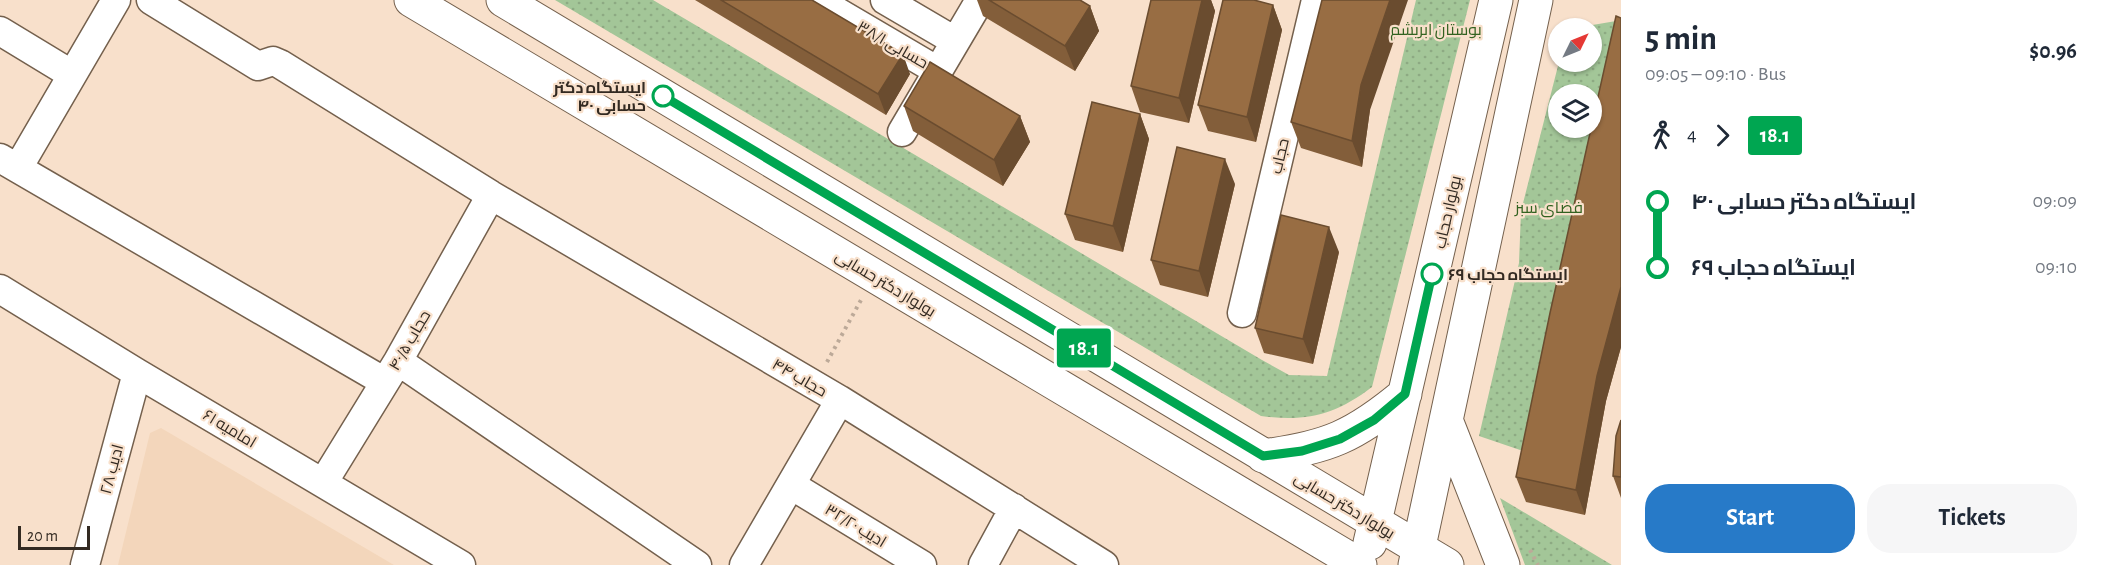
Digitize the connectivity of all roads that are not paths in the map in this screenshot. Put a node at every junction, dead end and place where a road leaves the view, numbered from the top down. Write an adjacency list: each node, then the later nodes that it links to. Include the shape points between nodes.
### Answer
1 (116, 0): 14 (street)
2 (151, 0): 17 (street, حجاب ۴۴, via 258,66 273,61 280,64)
3 (503, 0): 25 (main road, بولوار دکتر حسابی)
4 (817, 0): 13 (street, حسابی ۳۸/۱)
5 (885, 0): 12 (street, حسابی ۳۸/۱)
6 (980, 0): 12 (street)
7 (1316, 0): 19 (street, حجاب)
8 (1496, 0): 22 (main road, بولوار حجاب)
9 (1536, 0): 24 (main road)
10 (423, 3): 38 (main road, بولوار دکتر حسابی)
11 (0, 31): 14 (street)
12 (955, 42): 13 (street)
13 (938, 71): 15 (street)
14 (71, 74): 16 (street)
15 (902, 132)
16 (9, 163): 20 (street)
17 (491, 195): 20 (street, حجاب ۴۰/۵); 23 (street, حجاب ۴۴)
18 (0, 289): 21 (street, امامیه ۶۱)
19 (1242, 313)
20 (391, 371): 26 (street, حجاب ۴۰/۵); 33 (street)
21 (137, 373): 26 (street, امامیه ۶۱); 31 (street, ادیب ۲۸)
22 (1405, 394): 25 (main road, via 1374,420 1340,439 1302,451); 29 (main road, بولوار حجاب)
23 (840, 400): 27 (street); 28 (street, حجاب ۴۴)
24 (1446, 420): 30 (main road); 40 (main road)
25 (1263, 456): 29 (main road, بولوار دکتر حسابی)
26 (323, 483): 32 (street, امامیه ۶۱)
27 (791, 485): 34 (street); 35 (street, ادیب ۳۲/۲۰)
28 (1014, 508): 36 (street); 37 (street, حجاب ۴۴)
29 (1375, 522): 30 (main road, بولوار دکتر حسابی); 38 (main road, بولوار حجاب)
30 (1417, 557): 39 (main road, بولوار دکتر حسابی)
31 (85, 565)
32 (461, 565)
33 (697, 565)
34 (744, 565)
35 (922, 565)
36 (983, 565)
37 (1104, 565)
38 (1362, 565)
39 (1447, 565)
40 (1503, 565)

